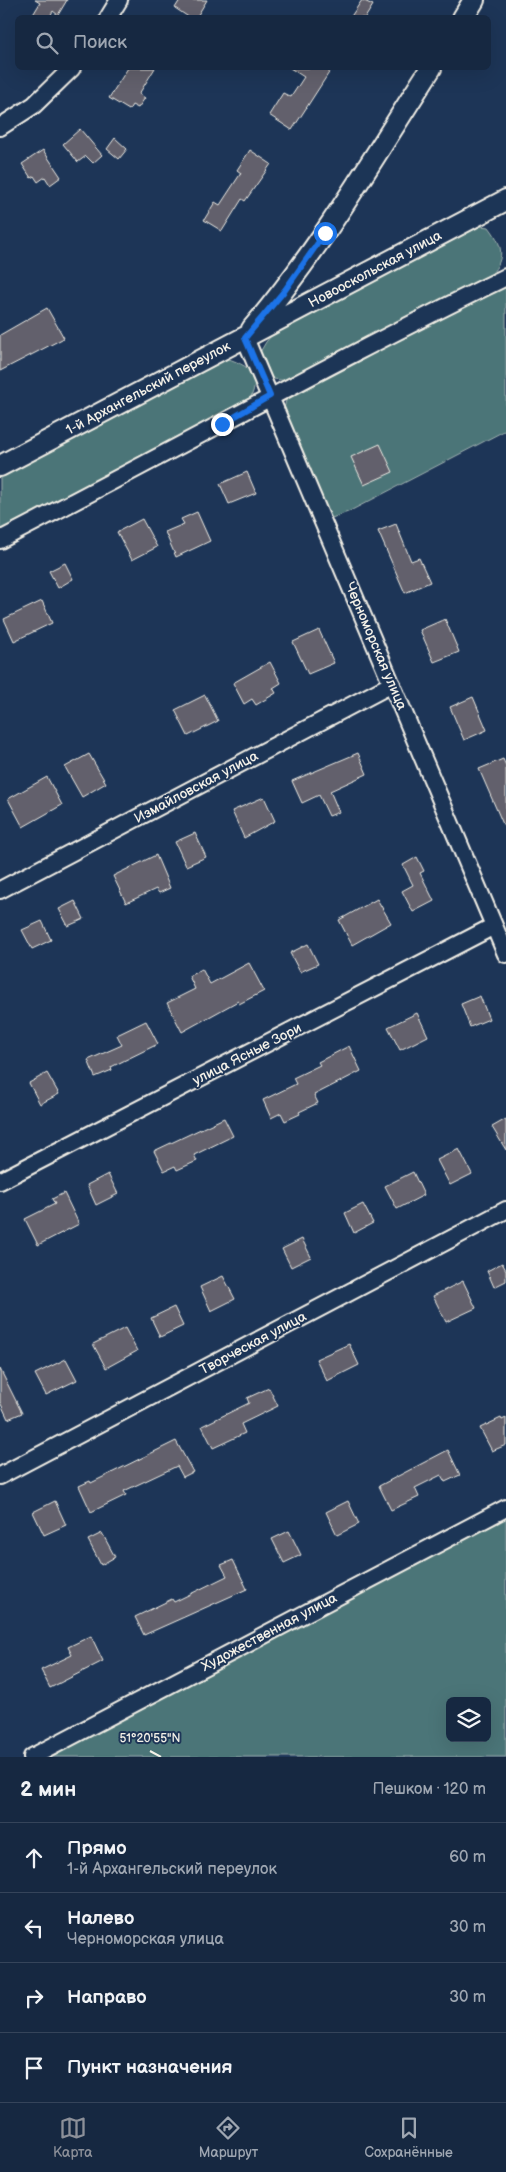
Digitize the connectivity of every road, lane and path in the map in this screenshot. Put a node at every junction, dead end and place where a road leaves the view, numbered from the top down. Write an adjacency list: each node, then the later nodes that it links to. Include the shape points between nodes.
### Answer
1 (119, 0): 3 (street)
2 (474, 0): 4 (street)
3 (110, 15)
4 (465, 15)
5 (70, 70): 7 (street, via 34,104)
6 (430, 70): 10 (street, 1-й Архангельский переулок, via 325,233 285,290)
7 (0, 128)
8 (505, 202): 10 (street, Новооскольская улица)
9 (506, 276): 11 (street)
10 (245, 338): 11 (street, Черноморская улица); 12 (street, 1-й Архангельский переулок)
11 (270, 396): 13 (street); 14 (street, Черноморская улица)
12 (0, 466)
13 (0, 540)
14 (392, 684): 15 (street, Измайловская улица); 16 (street, Черноморская улица)
15 (0, 890)
16 (494, 926): 17 (street, Черноморская улица); 18 (street, улица Ясные Зори)
17 (506, 954)
18 (0, 1181)
19 (506, 1210): 20 (street, Творческая улица)
20 (0, 1476)
21 (506, 1508): 22 (street, Художественная улица)
22 (32, 1757)

